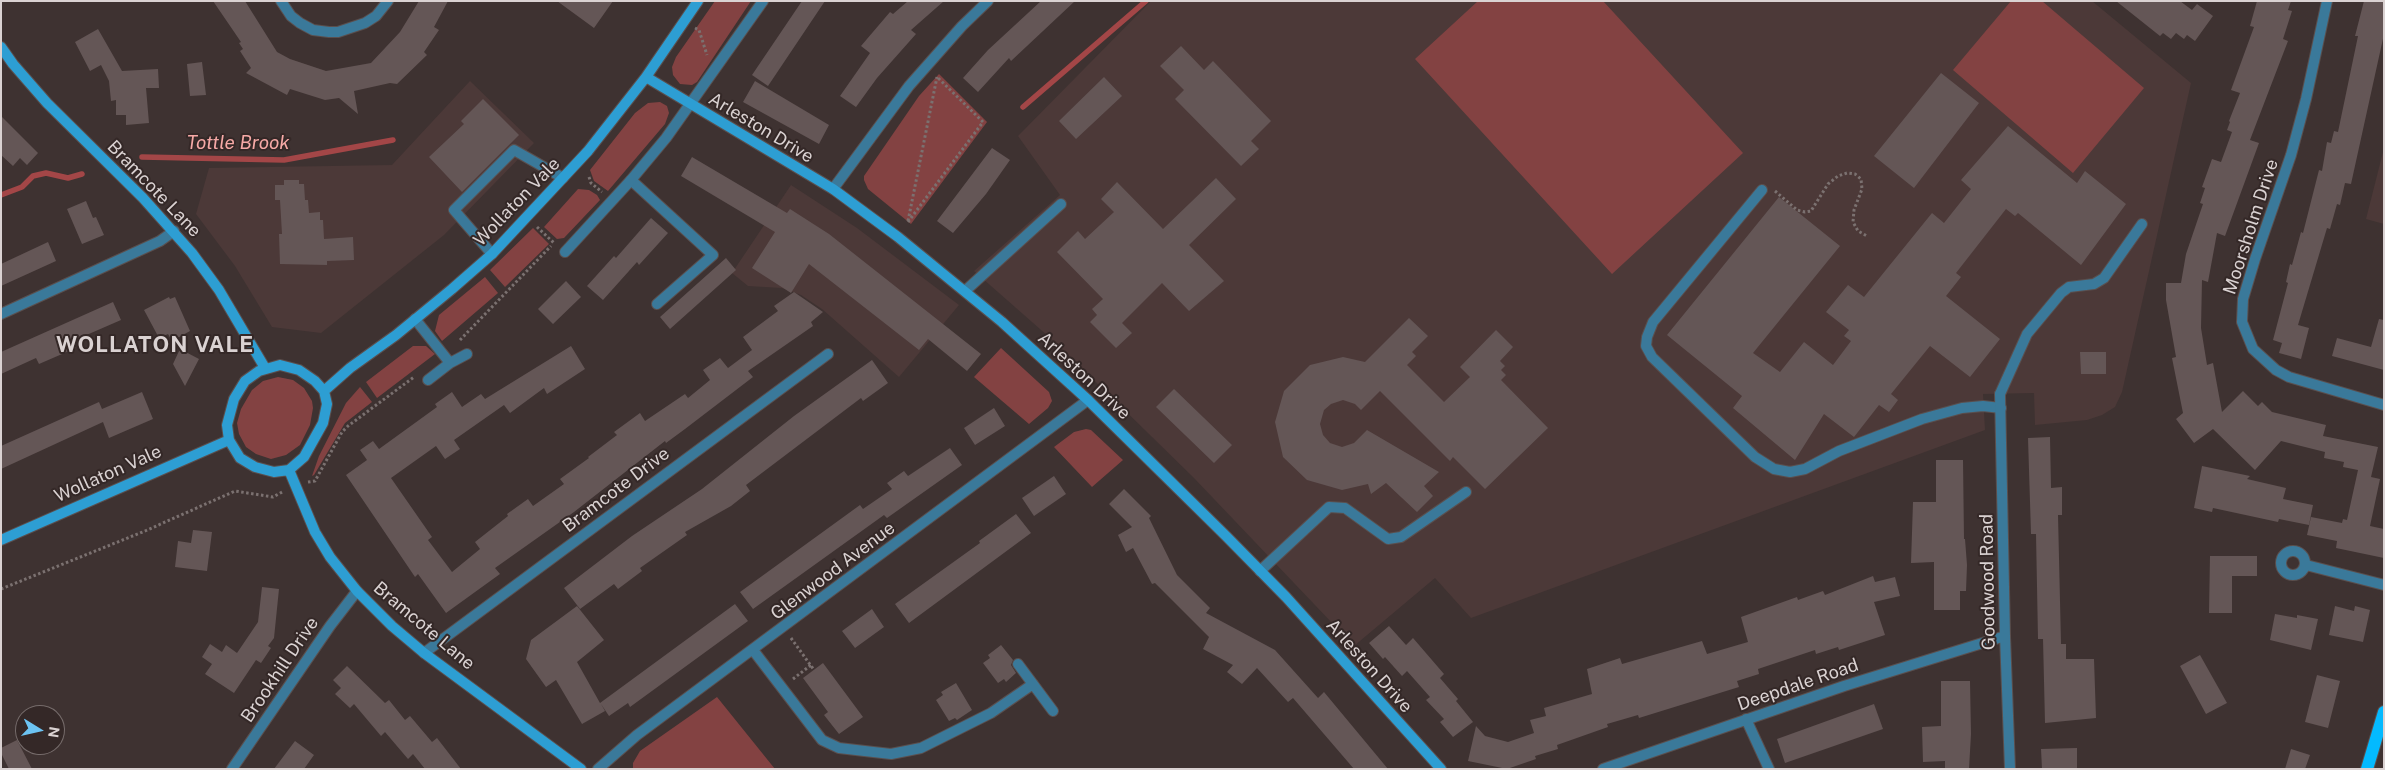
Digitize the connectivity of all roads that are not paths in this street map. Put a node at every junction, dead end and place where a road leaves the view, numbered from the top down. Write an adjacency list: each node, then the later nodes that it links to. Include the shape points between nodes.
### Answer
1 (281, 1): 2 (street, via 290,16 300,24 329,32 365,23 376,16)
2 (388, 1)
3 (698, 1): 8 (street, Wollaton Vale)
4 (763, 1): 9 (street)
5 (988, 1): 12 (street, via 926,67)
6 (2327, 1): 30 (street, Moorsholm Drive, via 2291,155 2243,299 2242,322 2253,349 2289,378)
7 (1, 47): 16 (street, Bramcote Lane, via 47,103)
8 (646, 77): 9 (street, Arleston Drive); 10 (street, Wollaton Vale)
9 (691, 104): 11 (street); 12 (street, Arleston Drive)
10 (563, 178): 18 (street, Wollaton Vale); 18 (street, via 514,150 454,210)
11 (631, 180): 17 (street); 20 (street, via 713,255)
12 (833, 189): 19 (street, Arleston Drive, via 898,236)
13 (1762, 190): 31 (street, via 1652,322 1646,346 1652,356 1755,457 1774,469 1790,472 1805,469 1839,451 1922,419 1962,408)
14 (1061, 204): 19 (street)
15 (2142, 224): 31 (street, Goodwood Road, via 2104,278 2094,284 2068,287 2027,334 2000,394)
16 (174, 231): 21 (street, via 160,241); 26 (street, Bramcote Lane, via 220,290)
17 (565, 252)
18 (492, 254): 22 (street, Wollaton Vale)
19 (965, 291): 29 (street, Arleston Drive)
20 (657, 304)
21 (1, 314)
22 (415, 319): 25 (street); 28 (street, Wollaton Vale)
23 (467, 354): 25 (street)
24 (828, 354): 42 (street, Bramcote Drive)
25 (450, 363): 27 (street)
26 (265, 368): 28 (street, via 280,365 299,370); 32 (street, via 244,381 234,399 226,425)
27 (428, 380)
28 (324, 390): 33 (street, via 326,411 318,434 304,457)
29 (1088, 400): 37 (street, Arleston Drive); 41 (street, Glenwood Avenue)
30 (2384, 405)
31 (2001, 408): 40 (street, Goodwood Road)
32 (229, 440): 33 (street, via 240,458 255,468 274,472); 35 (street, Wollaton Vale)
33 (289, 470): 39 (street, Bramcote Lane, via 315,532 330,557)
34 (1466, 492): 37 (street, via 1401,537 1388,539 1345,508 1328,507)
35 (1, 540)
36 (2306, 565): 38 (street)
37 (1260, 571): 51 (street, Arleston Drive)
38 (2384, 584)
39 (357, 590): 42 (street, Bramcote Lane); 48 (street, Brookhill Drive)
40 (2004, 636): 47 (street, Deepdale Road); 54 (street, Goodwood Road)
41 (753, 650): 44 (street, via 822,740 839,748 891,754 921,748 991,713); 50 (street, Glenwood Avenue, via 637,735)
42 (424, 653): 49 (street, Bramcote Lane)
43 (1018, 664): 44 (street)
44 (1033, 684): 45 (street)
45 (1053, 711)
46 (2384, 712): 55 (main road)
47 (1746, 719): 52 (street, Deepdale Road); 53 (street)
48 (232, 769)
49 (581, 769)
50 (598, 769)
51 (1441, 769)
52 (1603, 769)
53 (1769, 769)
54 (2010, 769)
55 (2367, 769)

